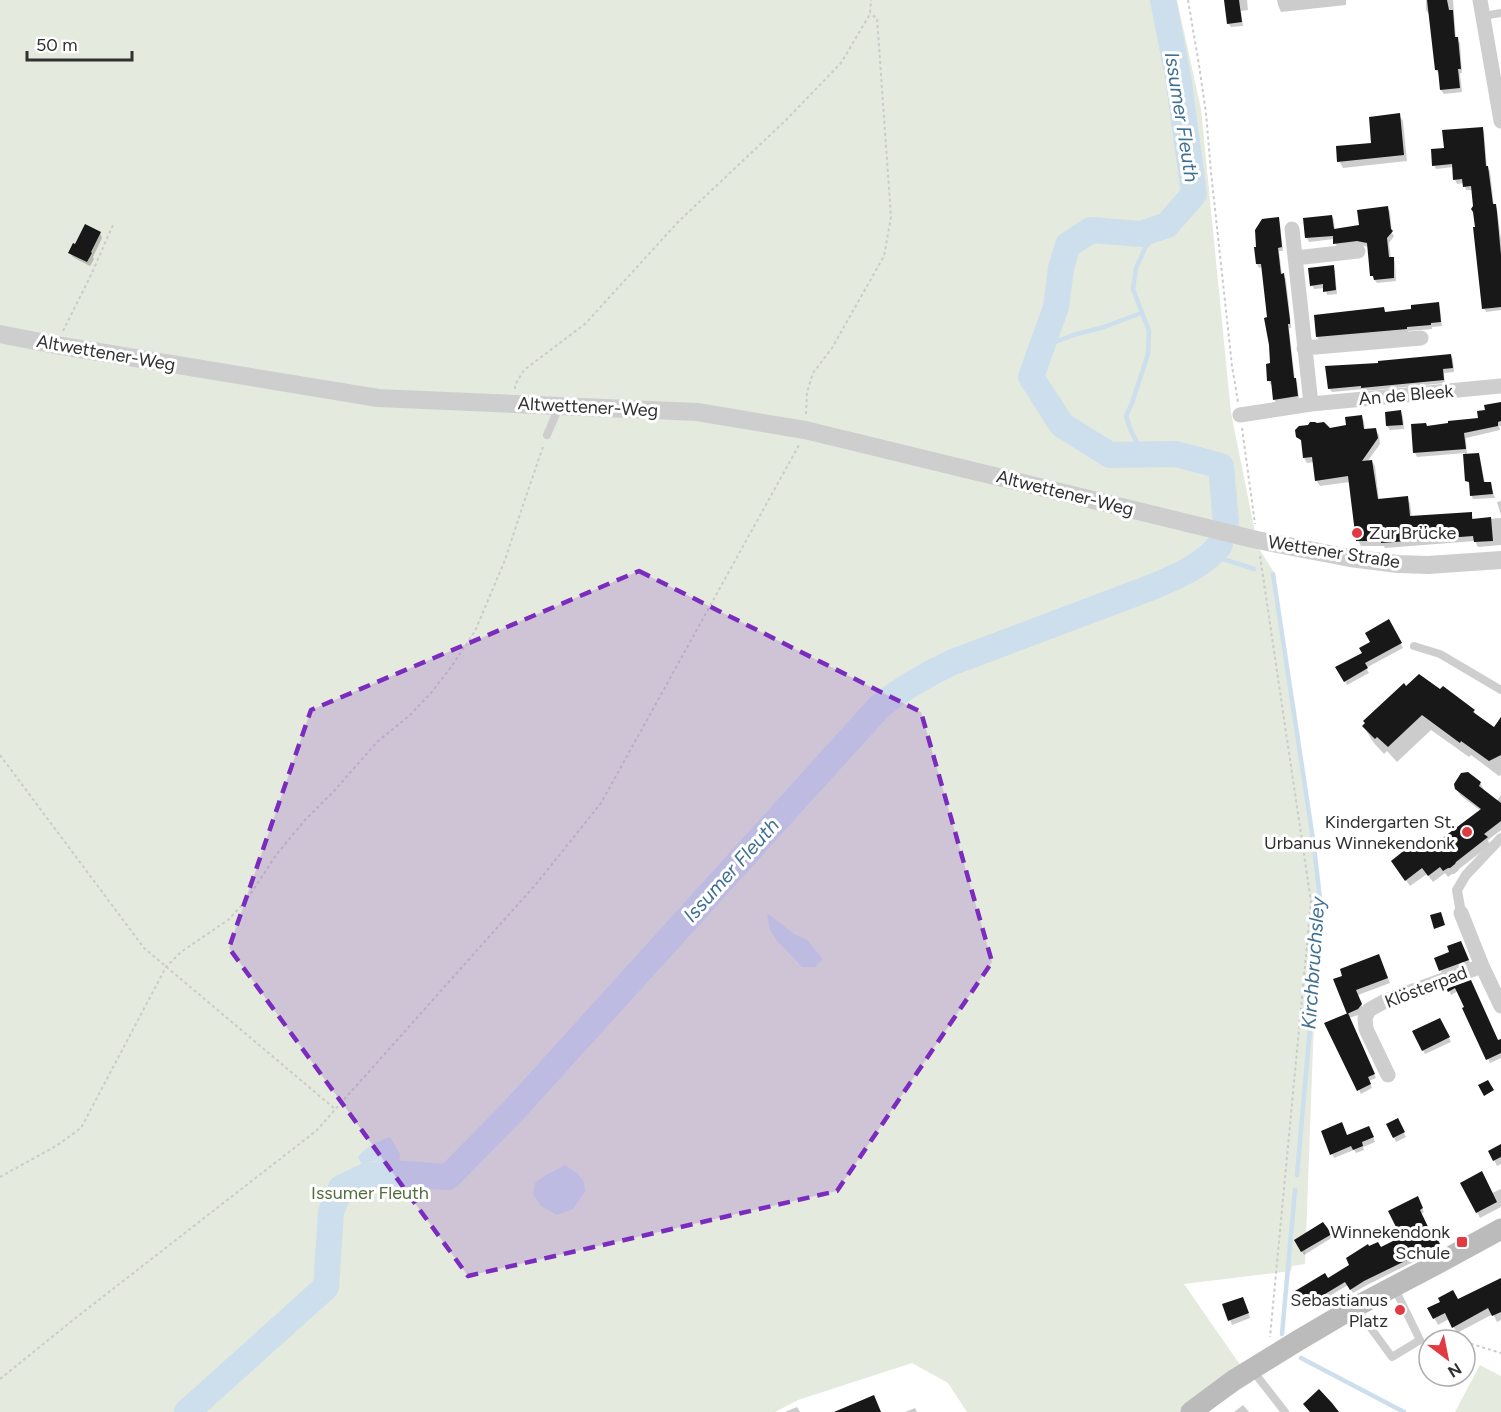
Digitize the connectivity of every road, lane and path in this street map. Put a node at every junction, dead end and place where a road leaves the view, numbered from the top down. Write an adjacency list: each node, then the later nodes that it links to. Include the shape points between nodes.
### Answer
1 (871, 0): 5 (path)
2 (1188, 0): 20 (path, via 1205,104)
3 (1480, 0): 6 (street)
4 (1501, 13): 6 (lane)
5 (870, 14): 17 (path, via 841,63 786,120 678,222 585,324 524,370 515,385); 21 (path, via 877,18 891,217 884,256 832,348 813,373 807,392)
6 (1483, 16): 7 (street)
7 (1501, 121)
8 (113, 225): 14 (path)
9 (1292, 229): 11 (street)
10 (1358, 251): 11 (street)
11 (1294, 258): 15 (street)
12 (0, 334): 14 (street, Altwettener-Weg)
13 (1421, 338): 15 (street)
14 (56, 345): 17 (street, Altwettener-Weg, via 378,398)
15 (1304, 348): 18 (street)
16 (1501, 386): 18 (street, An de Bleek)
17 (514, 404): 19 (street, Altwettener-Weg)
18 (1311, 404): 20 (street, An de Bleek)
19 (560, 406): 21 (street, Altwettener-Weg, via 697,412); 22 (lane)
20 (1240, 415): 24 (path)
21 (804, 434): 23 (street, Altwettener-Weg); 35 (path, via 601,803 529,892)
22 (547, 435): 32 (path, via 506,560 475,631 451,667 431,693 377,742 305,820 228,920)
23 (1169, 518): 24 (street, Wettener Straße)
24 (1257, 540): 25 (street, Wettener Straße, via 1398,564); 44 (path, via 1311,902 1270,1339)
25 (1501, 560)
26 (1413, 646): 27 (lane, via 1440,654)
27 (1501, 690)
28 (0, 754): 32 (path, via 144,948)
29 (1501, 838): 30 (street, via 1457,890)
30 (1461, 913): 31 (street, Klösterpad)
31 (1482, 966): 33 (street, Klösterpad); 34 (street, Klösterpad, via 1369,1010 1366,1029)
32 (166, 967): 35 (path); 36 (path, via 81,1128)
33 (1501, 1006)
34 (1388, 1075)
35 (335, 1109): 46 (path, via 316,1131)
36 (0, 1177)
37 (1501, 1229): 38 (main road)
38 (1393, 1286): 39 (main road); 40 (lane)
39 (1355, 1307): 41 (lane, via 1392,1357); 44 (main road)
40 (1417, 1334)
41 (1417, 1342)
42 (1477, 1346): 43 (path)
43 (1501, 1353)
44 (1274, 1354): 45 (main road)
45 (1251, 1369): 47 (main road); 48 (lane)
46 (0, 1378)
47 (1191, 1412)
48 (1286, 1412)

